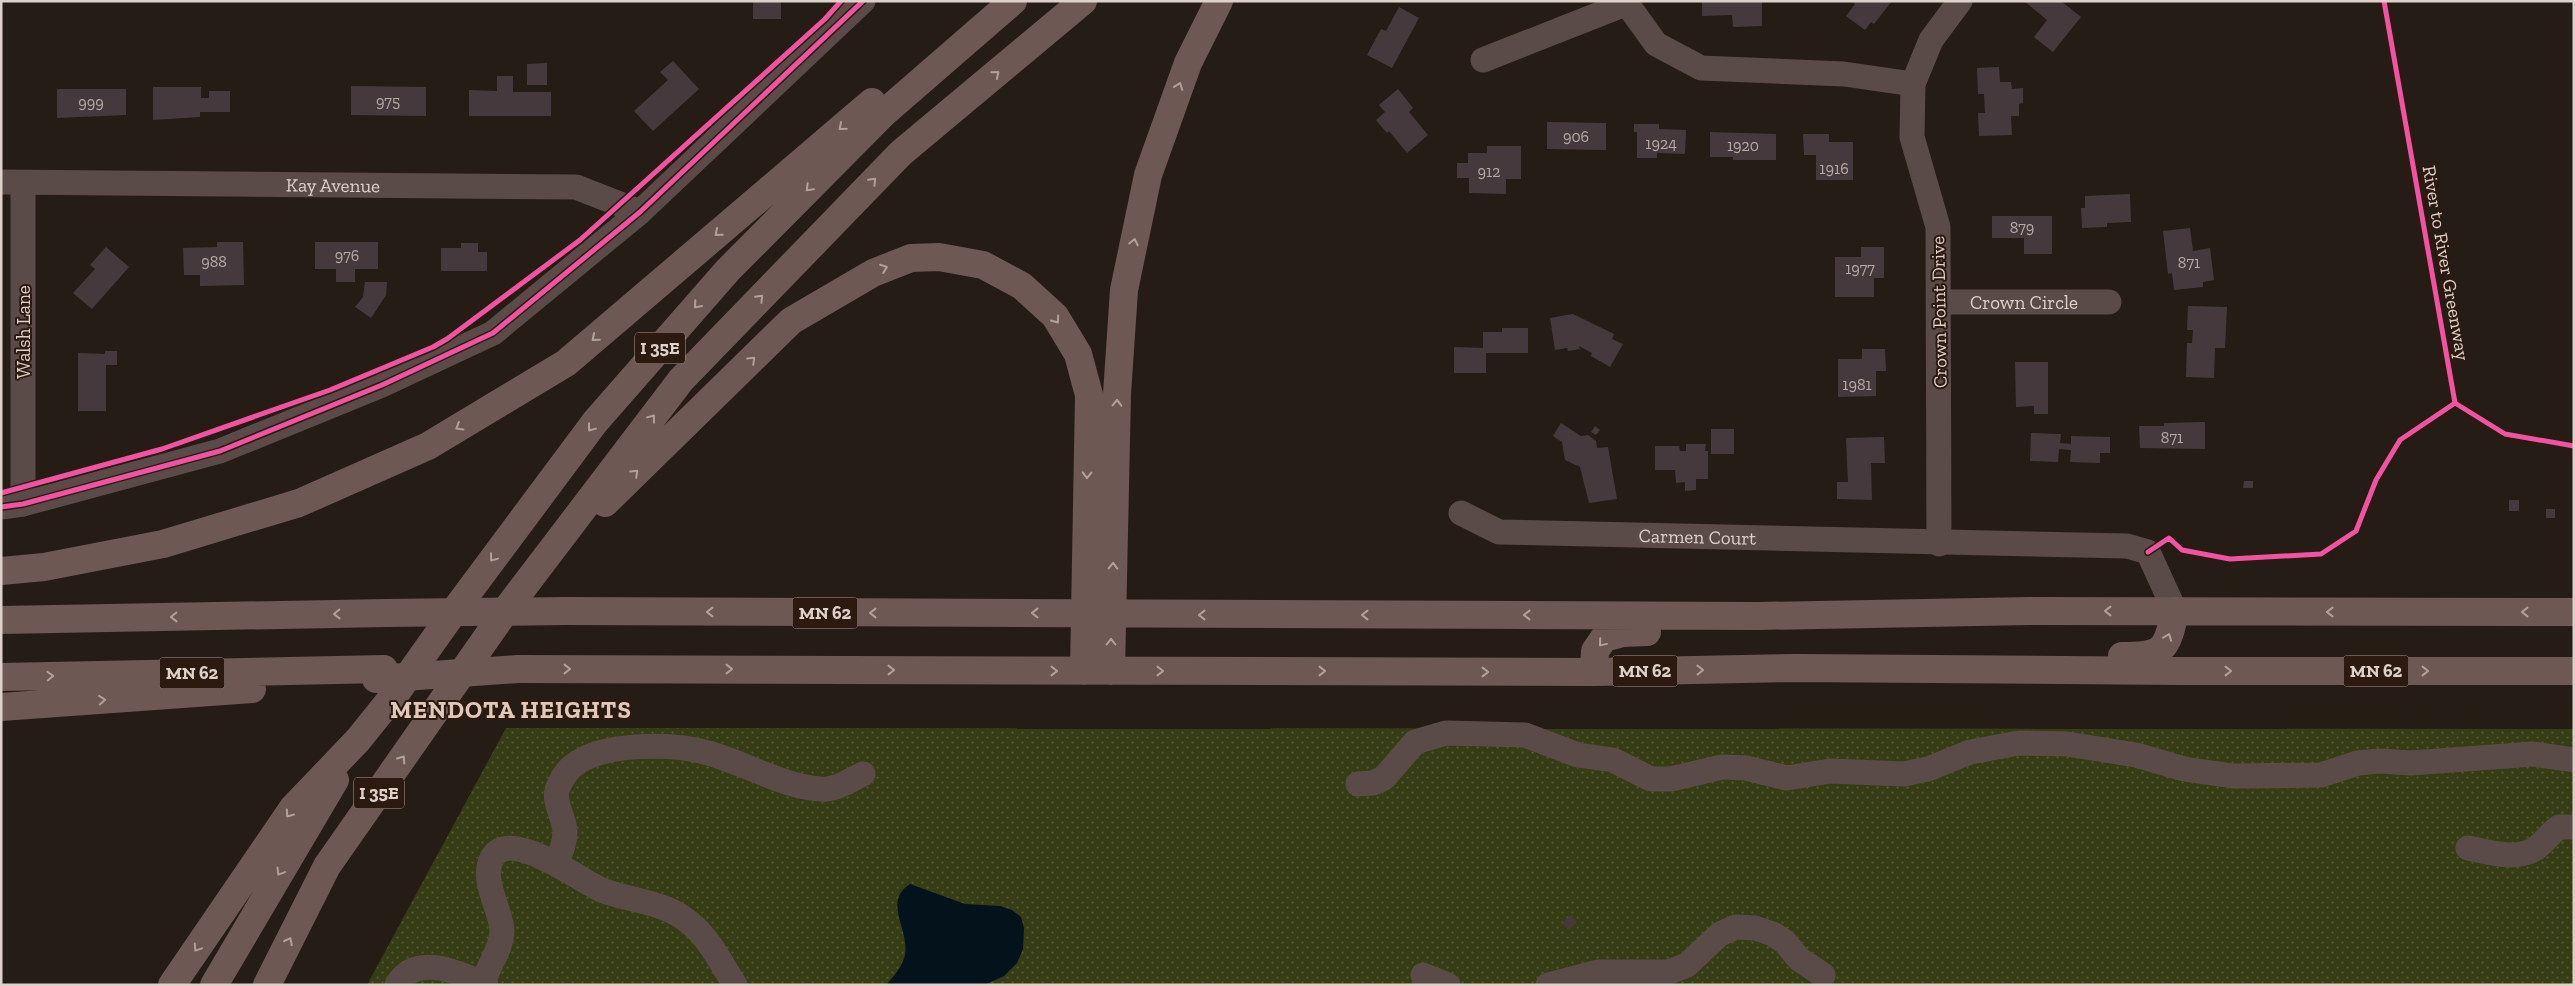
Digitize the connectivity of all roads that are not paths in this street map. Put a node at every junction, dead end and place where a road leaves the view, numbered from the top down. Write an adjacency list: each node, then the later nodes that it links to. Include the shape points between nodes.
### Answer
1 (863, 1): 11 (street)
2 (1005, 1): 17 (highway, one-way to 17, via 913,67 566,363 428,446 299,503 163,544 44,567)
3 (1013, 1): 35 (highway, I 35E, one-way to 35, via 884,114 728,270 595,422 415,668)
4 (1083, 1): 18 (highway, I 35E, one-way to 4, via 681,380 901,153)
5 (1219, 1): 23 (highway, one-way to 5, via 1117,394 1124,290 1148,174 1188,63)
6 (1960, 1): 9 (street, Crown Point Drive, via 1930,40)
7 (1625, 3): 8 (street); 9 (street, via 1656,44 1701,68 1844,74)
8 (1483, 60)
9 (1913, 84): 12 (street, Crown Point Drive, via 1912,136 1938,227)
10 (12, 183): 11 (street, Kay Avenue, via 576,187); 14 (street, Walsh Lane)
11 (640, 212): 14 (street, via 493,333 382,385 220,451)
12 (1940, 302): 13 (street, Crown Circle); 16 (street, Crown Point Drive)
13 (2109, 302)
14 (12, 506)
15 (1461, 513): 16 (street, Carmen Court, via 1499,532)
16 (1939, 544): 20 (street, Carmen Court, via 2127,546 2148,552)
17 (1, 571)
18 (506, 610): 22 (highway, one-way to 22, via 582,525 791,321 873,273 911,258 939,257 983,266 1022,286 1055,316 1078,354 1089,395); 47 (highway, I 35E, one-way to 18, via 328,866)
19 (2030, 611): 20 (highway, MN 62, one-way to 19); 23 (highway, MN 62, one-way to 23, via 1758,616); 31 (highway, one-way to 31, via 1870,629 1623,633 1599,643)
20 (2175, 611): 21 (highway, MN 62, one-way to 20); 27 (highway, one-way to 20, via 1907,658 2148,656 2157,652 2169,639)
21 (2574, 612)
22 (1084, 614): 23 (highway, MN 62); 24 (highway, MN 62, one-way to 24, bridge, via 565,611); 28 (highway)
23 (1112, 614): 29 (highway, one-way to 23)
24 (108, 618): 25 (highway, MN 62); 26 (highway)
25 (1, 620)
26 (1, 629)
27 (1796, 668): 30 (highway, MN 62, one-way to 30); 31 (highway, MN 62, one-way to 27)
28 (1084, 670): 29 (highway, MN 62); 32 (highway, MN 62, one-way to 28, bridge, via 518,669)
29 (1111, 670): 31 (highway, MN 62, one-way to 31)
30 (2574, 671)
31 (1594, 672)
32 (380, 674): 33 (highway, MN 62, one-way to 32); 34 (highway, one-way to 32)
33 (1, 677)
34 (1, 707)
35 (358, 740): 45 (highway, one-way to 45, via 293,808); 46 (highway, I 35E, one-way to 46)
36 (2574, 760): 38 (street, via 2533,754 2411,763 2380,761 2358,763 2320,775 2233,776 2067,744 2019,743 1970,752 1928,769 1904,774 1830,771 1787,778 1746,768 1722,767 1671,779 1651,779 1613,760 1578,755 1525,735 1446,733 1415,742 1384,778)
37 (862, 774): 41 (street, via 822,790 797,785 707,752 670,747 600,752 573,765 559,785 556,804 565,829 564,845)
38 (1358, 784)
39 (2574, 827): 40 (street, via 2559,827 2536,848 2521,855)
40 (2468, 848)
41 (556, 864): 44 (street, via 512,848 500,850 492,858 489,872 502,930 500,946); 49 (street, via 603,890 681,916 701,932)
42 (1423, 975): 50 (street)
43 (1823, 975): 51 (street, via 1799,959 1785,942 1773,934 1755,928 1736,927 1720,934 1687,965 1669,972 1598,972)
44 (484, 984): 48 (street, via 452,970 430,967 411,971)
45 (172, 985)
46 (214, 985)
47 (267, 985)
48 (397, 985)
49 (735, 985)
50 (1448, 985)
51 (1548, 985)

